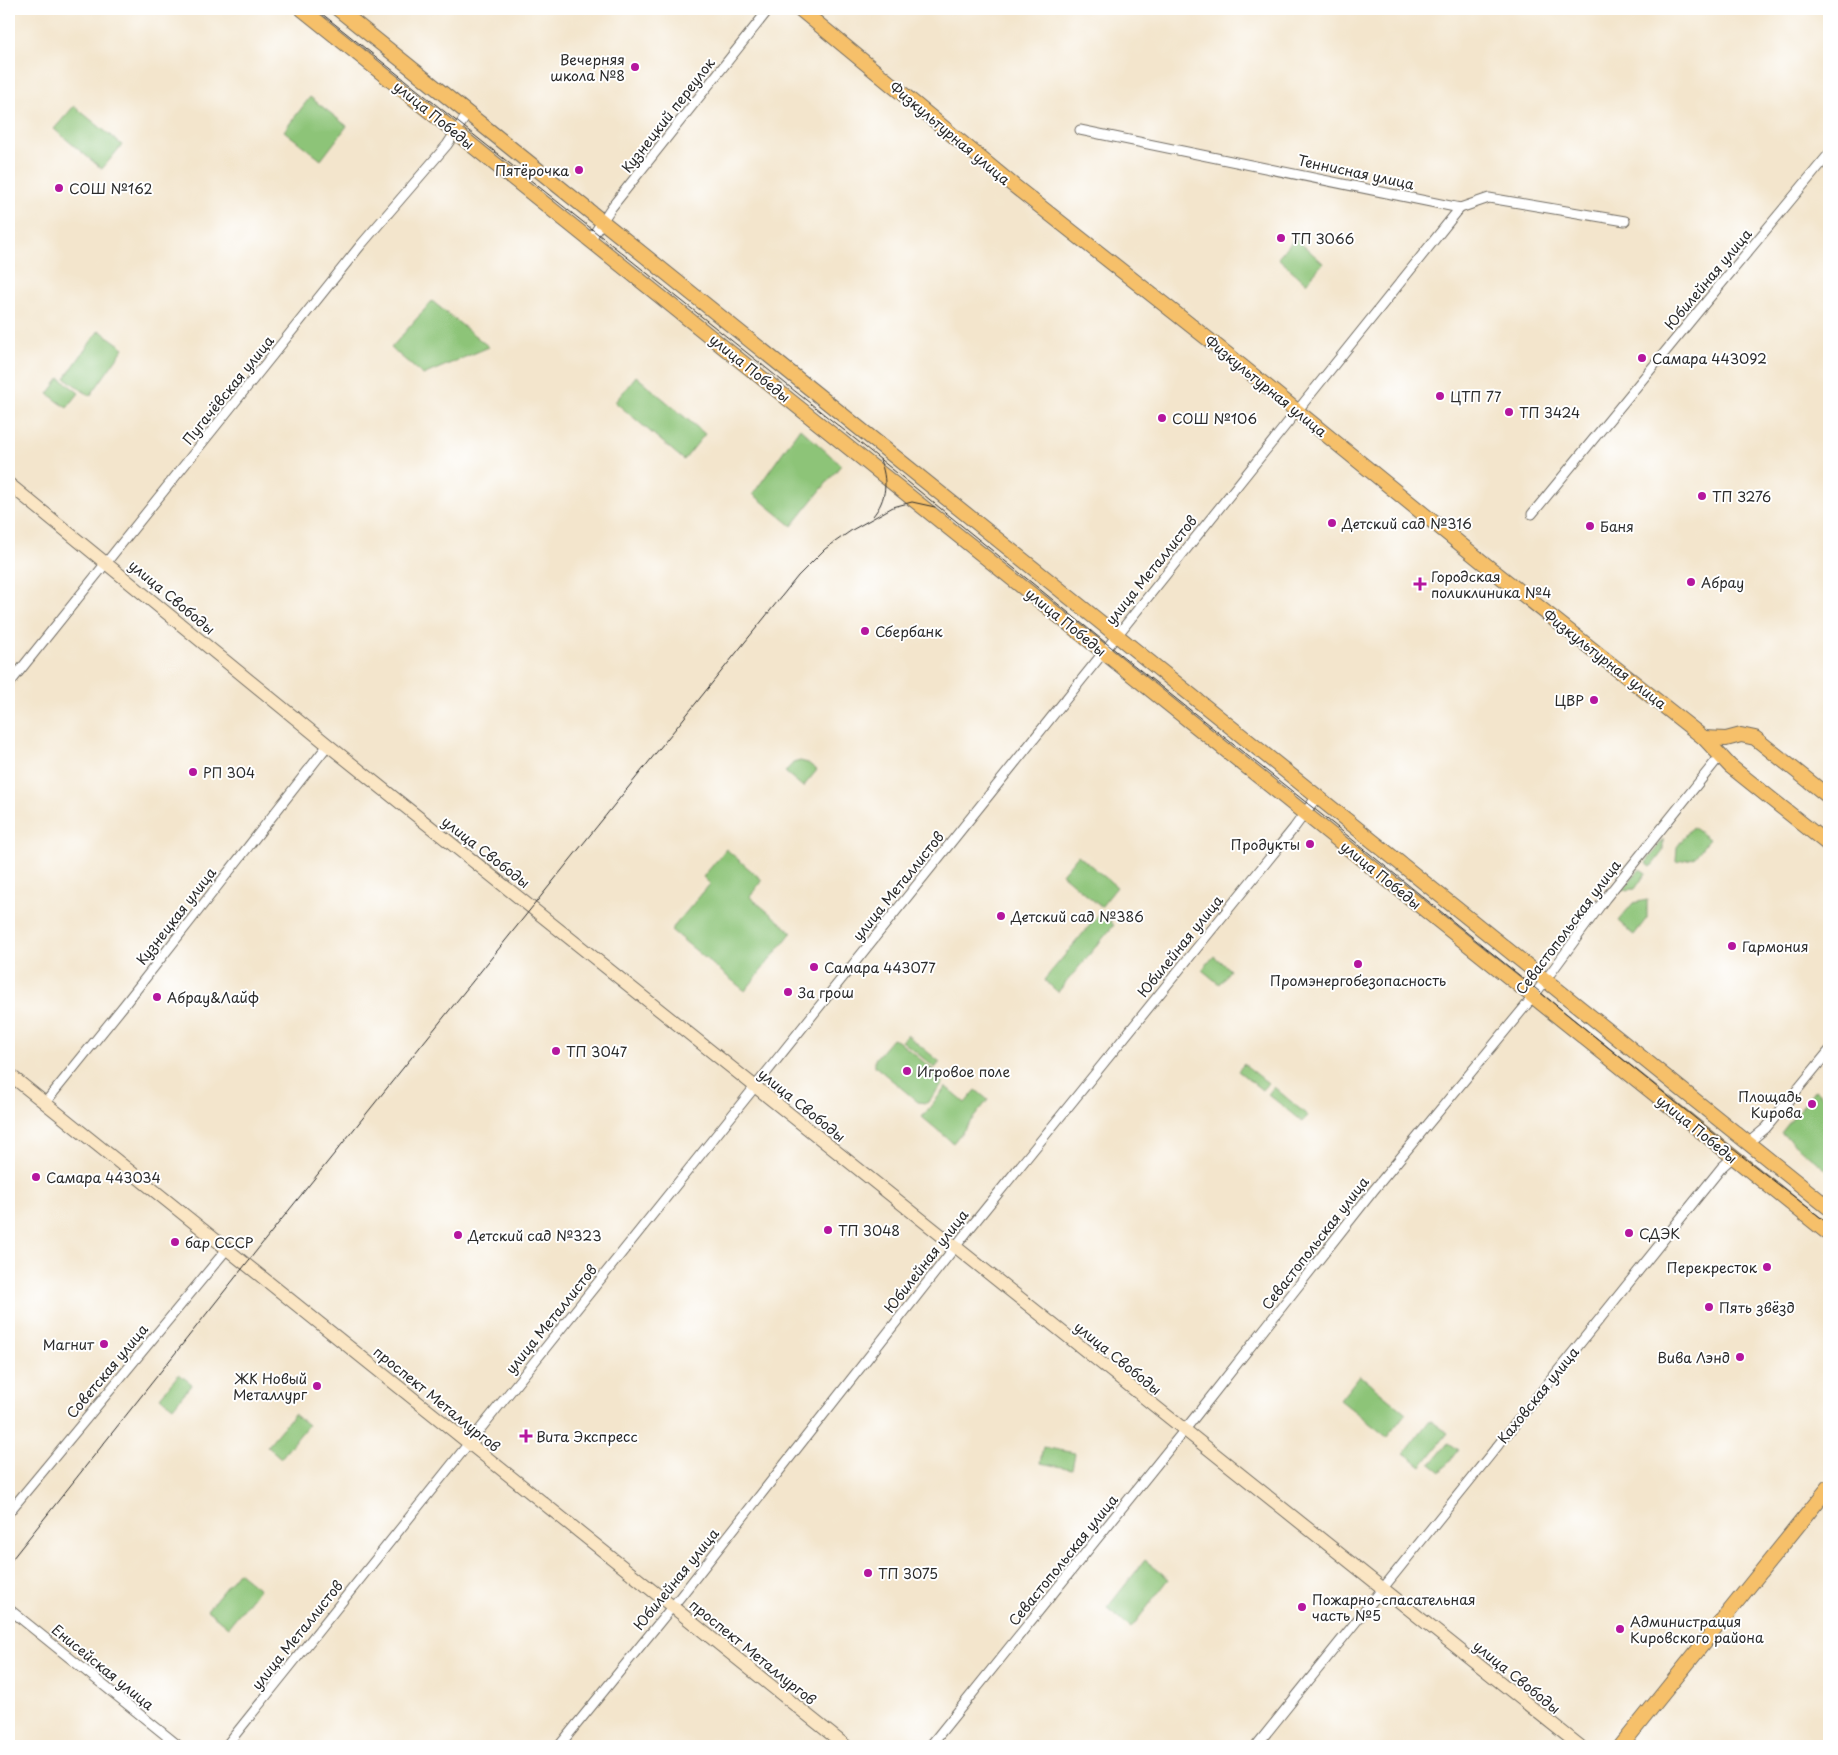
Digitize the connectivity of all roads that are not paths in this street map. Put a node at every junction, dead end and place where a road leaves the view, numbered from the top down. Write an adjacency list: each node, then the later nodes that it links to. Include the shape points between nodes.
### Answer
1 (302, 9): 7 (main road, улица Победы)
2 (338, 9): 5 (main road, улица Победы)
3 (769, 9): 10 (street, Кузнецкий переулок)
4 (800, 9): 13 (main road, Физкультурная улица)
5 (468, 113): 7 (street, Пугачёвская улица); 10 (main road, улица Победы)
6 (1080, 130): 9 (street, Теннисная улица)
7 (455, 131): 12 (main road, улица Победы); 16 (street, Пугачёвская улица, via 447,145 360,246)
8 (1828, 159): 15 (street, Юбилейная улица)
9 (1460, 208): 11 (street, via 1490,198); 13 (street, улица Металлистов)
10 (602, 221): 12 (street, Кузнецкий переулок); 17 (main road, улица Победы)
11 (1625, 221)
12 (590, 240): 18 (main road, улица Победы)
13 (1296, 412): 17 (street, улица Металлистов); 21 (main road, Физкультурная улица)
14 (9, 484): 16 (street, улица Свободы)
15 (1532, 514)
16 (107, 563): 19 (street, Пугачёвская улица); 22 (street, улица Свободы)
17 (1116, 636): 18 (street, улица Металлистов); 24 (main road, улица Победы)
18 (1104, 652): 26 (main road, улица Победы); 32 (street, улица Металлистов)
19 (9, 684)
20 (1735, 737): 21 (main road); 23 (main road, via 1727,748); 25 (main road, via 1755,738)
21 (1704, 738): 23 (main road, Физкультурная улица)
22 (328, 746): 32 (street, улица Свободы); 33 (street, Кузнецкая улица)
23 (1725, 761): 27 (main road, Физкультурная улица); 28 (street, Севастопольская улица, via 1605,899)
24 (1318, 795): 26 (street, Юбилейная улица); 28 (main road, улица Победы)
25 (1829, 797)
26 (1305, 814): 29 (main road, улица Победы); 38 (street, Юбилейная улица)
27 (1829, 846)
28 (1546, 980): 29 (street, Севастопольская улица); 34 (main road, улица Победы)
29 (1533, 997): 35 (main road, улица Победы); 40 (street, Севастопольская улица, via 1373,1191)
30 (1829, 1051): 34 (street, Каховская улица, via 1766,1128)
31 (9, 1074): 33 (street, проспект Металлургов)
32 (755, 1087): 38 (street, улица Свободы); 41 (street, улица Металлистов)
33 (45, 1103): 39 (street, проспект Металлургов)
34 (1748, 1143): 35 (main road, Каховская улица); 36 (main road, улица Победы)
35 (1733, 1157): 37 (main road, улица Победы); 44 (street, Каховская улица)
36 (1829, 1208)
37 (1829, 1234)
38 (955, 1247): 40 (street, улица Свободы); 45 (street, Юбилейная улица)
39 (227, 1249): 41 (street, проспект Металлургов); 43 (street, Советская улица)
40 (1184, 1430): 44 (street, улица Свободы); 51 (street, Севастопольская улица)
41 (469, 1443): 45 (street, проспект Металлургов); 48 (street, улица Металлистов)
42 (1829, 1487): 54 (main road)
43 (9, 1512)
44 (1382, 1588): 52 (street, Каховская улица); 53 (street, улица Свободы)
45 (672, 1607): 49 (street, Юбилейная улица); 50 (street, проспект Металлургов)
46 (9, 1609): 47 (street, Енисейская улица)
47 (179, 1746)
48 (226, 1746)
49 (559, 1746)
50 (846, 1746)
51 (930, 1746)
52 (1256, 1746)
53 (1580, 1746)
54 (1621, 1746)

